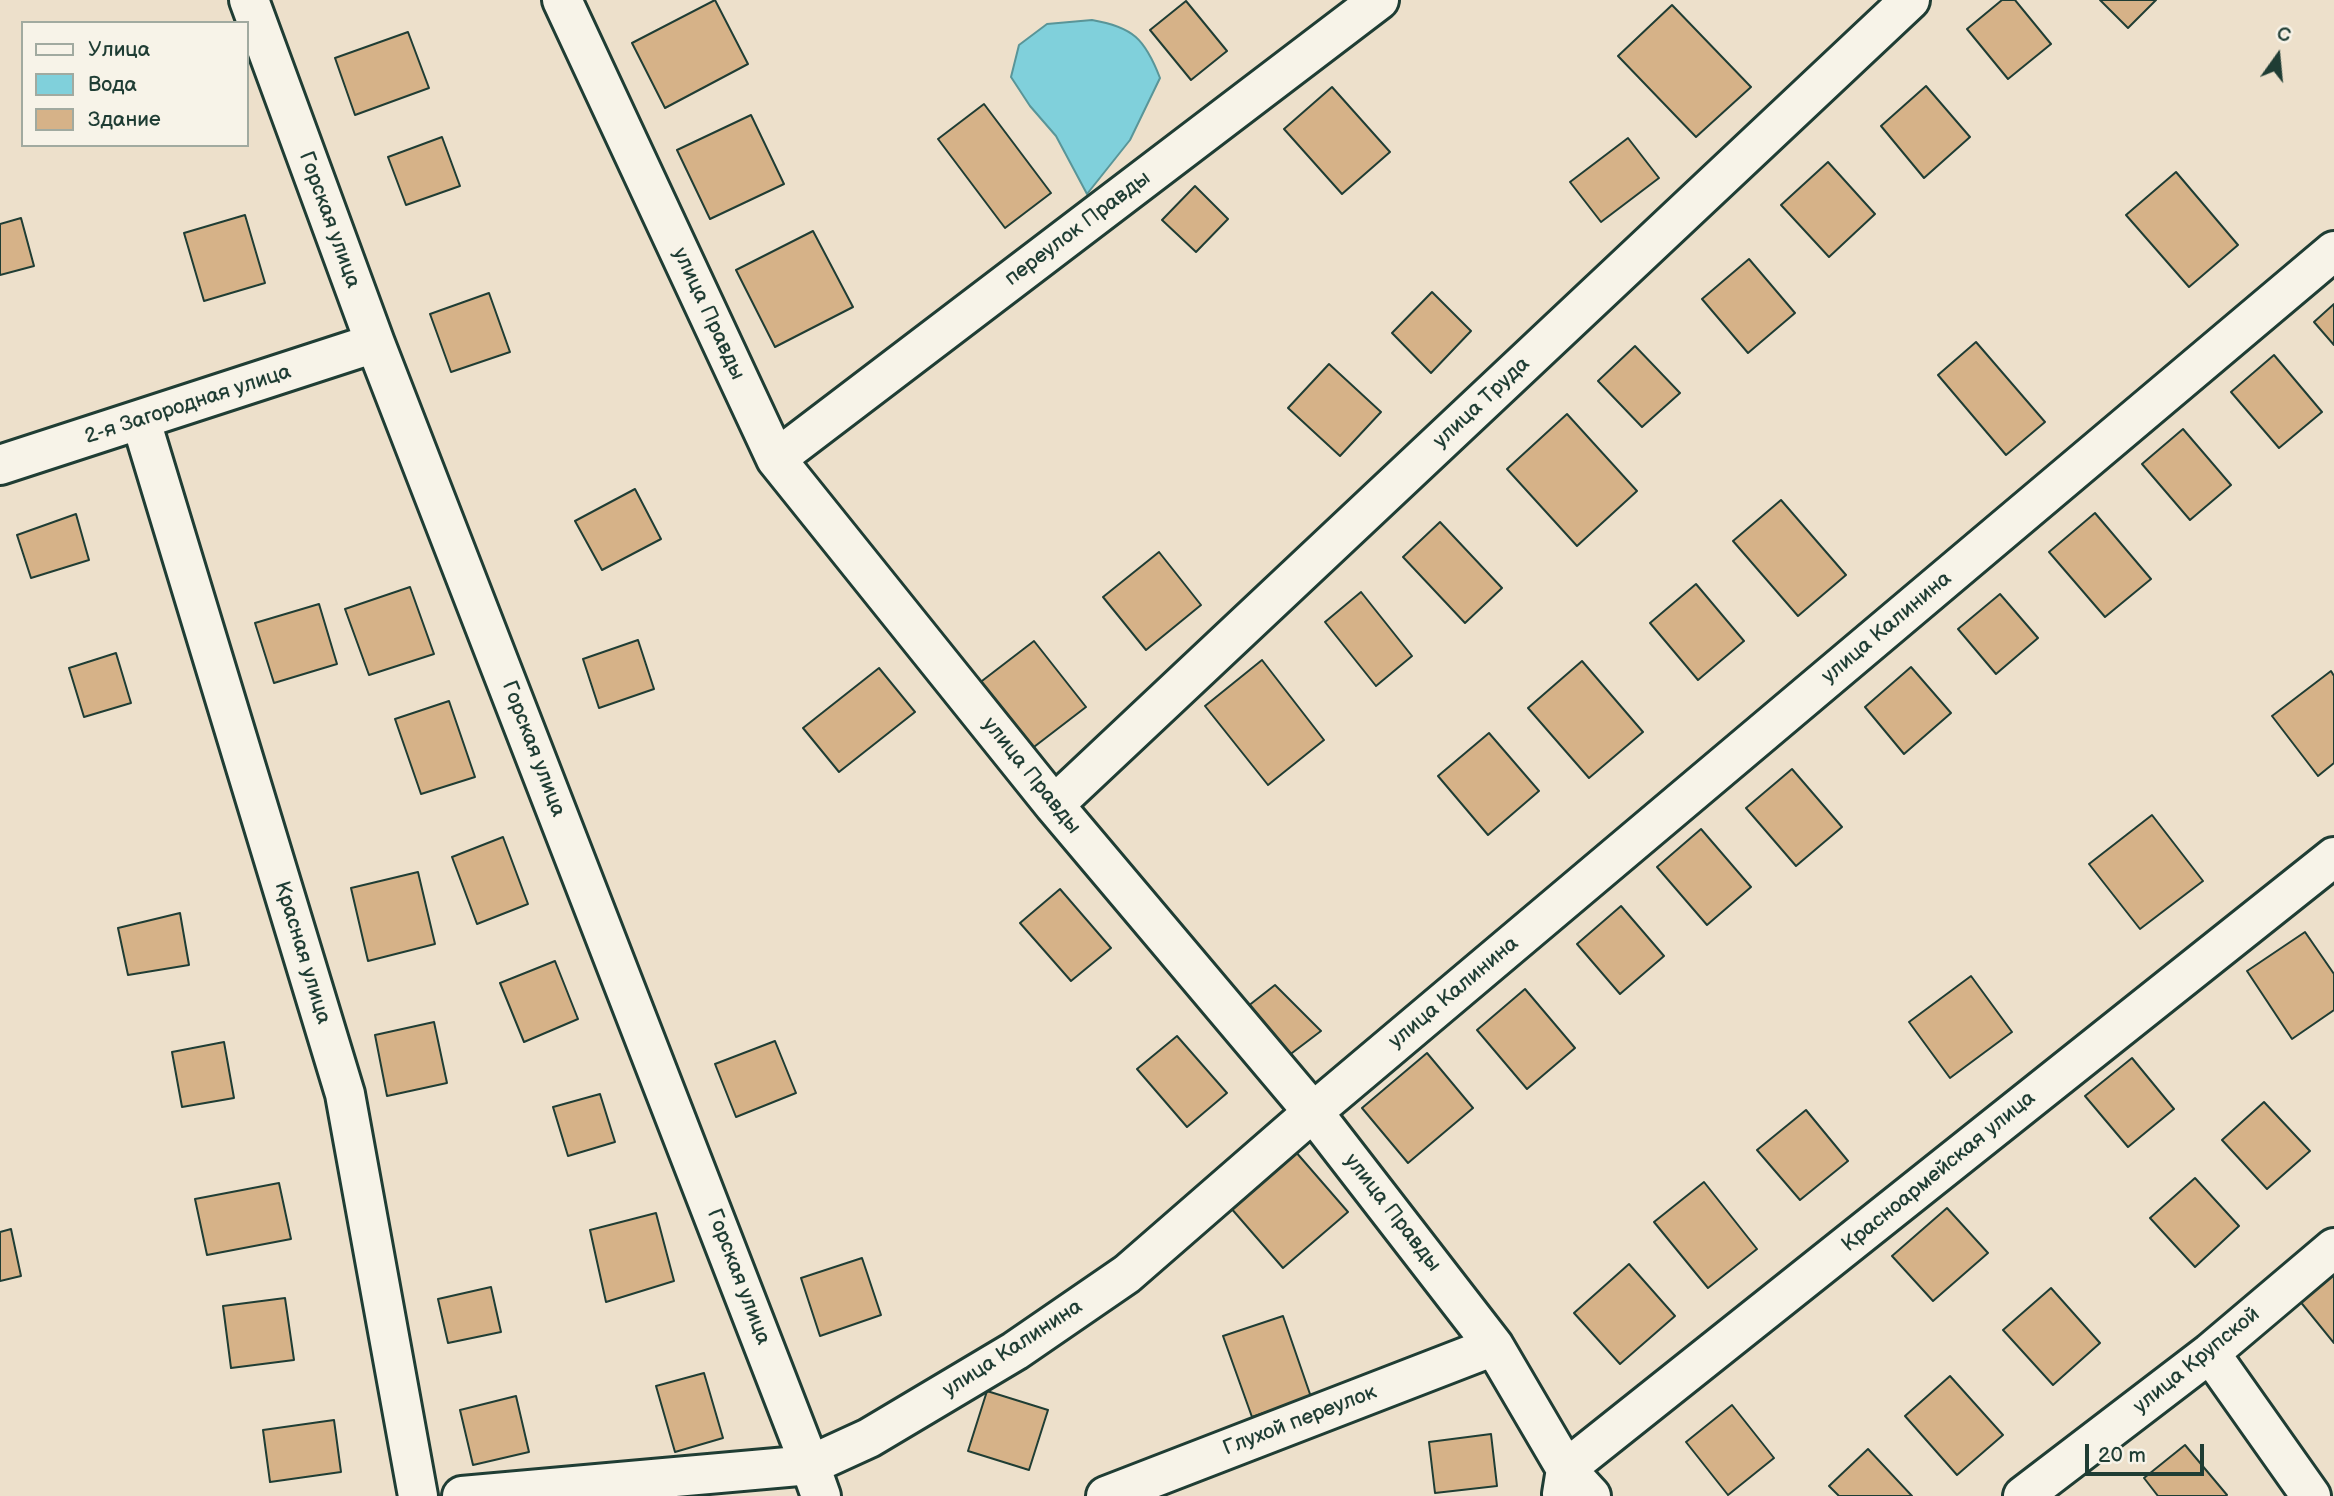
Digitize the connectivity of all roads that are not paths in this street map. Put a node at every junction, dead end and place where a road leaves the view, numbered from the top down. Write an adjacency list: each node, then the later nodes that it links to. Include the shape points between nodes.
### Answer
1 (249, 0): 6 (street, Горская улица)
2 (562, 0): 8 (street, улица Правды)
3 (1379, 0): 8 (street, переулок Правды)
4 (1910, 0): 10 (street, улица Труда)
5 (2334, 251): 12 (street, улица Калинина)
6 (375, 343): 7 (street, 2-я Загородная улица); 16 (street, Горская улица)
7 (141, 421): 9 (street, 2-я Загородная улица); 18 (street, Красная улица, via 345,1094)
8 (776, 459): 10 (street, улица Правды)
9 (0, 465)
10 (1054, 805): 12 (street, улица Правды)
11 (2334, 857): 17 (street, Красноармейская улица)
12 (1314, 1112): 14 (street, улица Правды); 16 (street, улица Калинина, via 1127,1274 1015,1350 869,1438)
13 (2334, 1248): 15 (street, улица Крупской)
14 (1494, 1346): 17 (street, улица Правды); 20 (street, Глухой переулок)
15 (2210, 1353): 21 (street, улица Крупской); 22 (street)
16 (816, 1480): 19 (street, улица Калинина)
17 (1573, 1487)
18 (418, 1496)
19 (462, 1496)
20 (1107, 1496)
21 (2023, 1496)
22 (2311, 1496)

